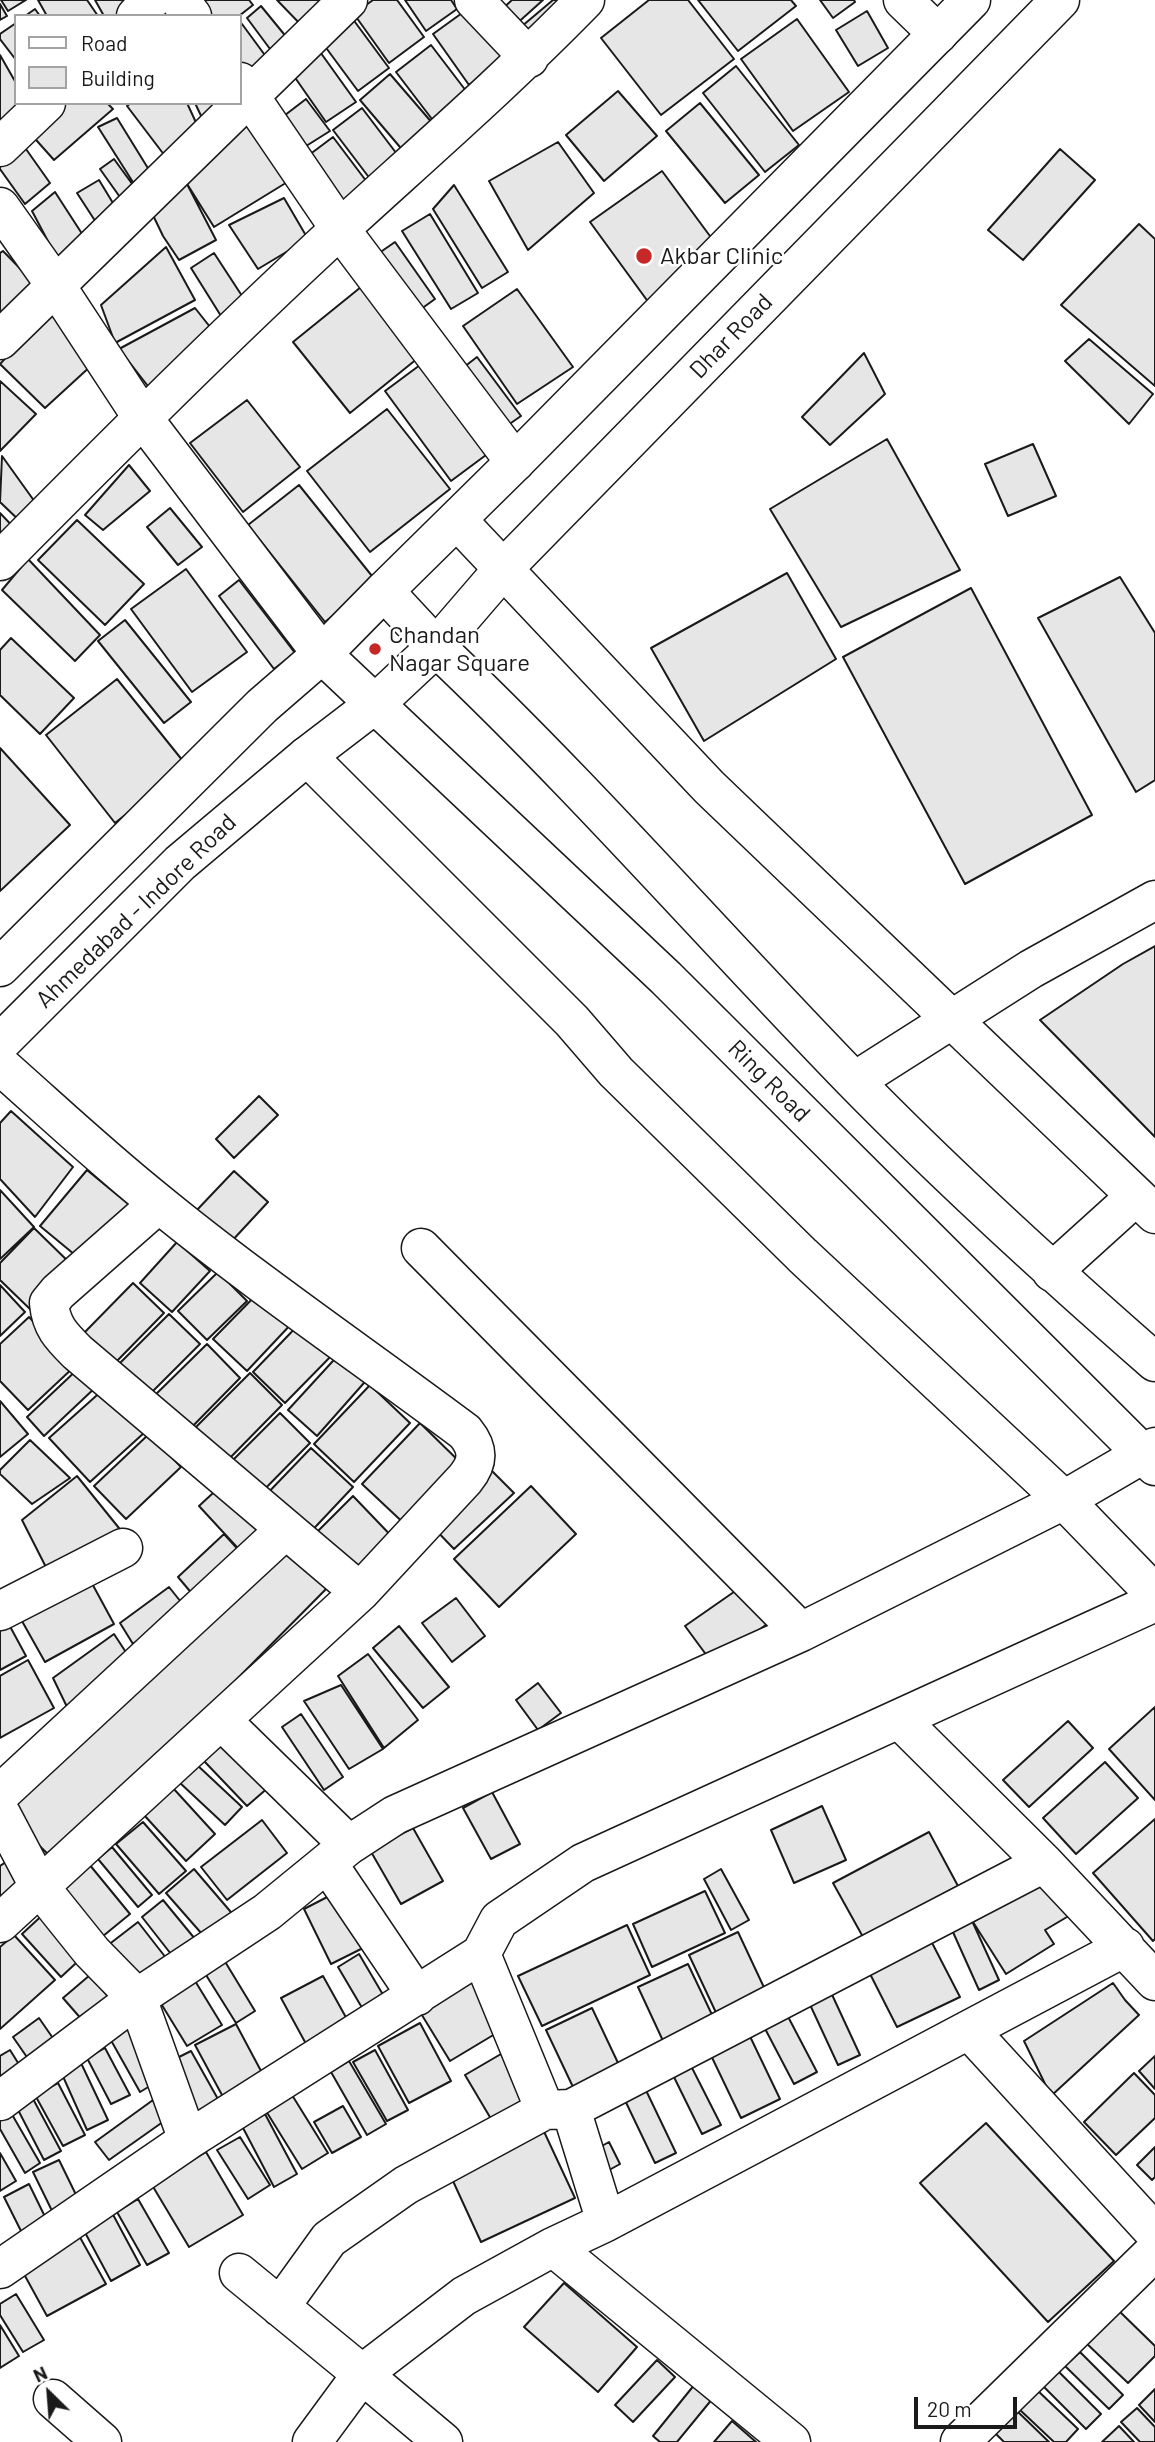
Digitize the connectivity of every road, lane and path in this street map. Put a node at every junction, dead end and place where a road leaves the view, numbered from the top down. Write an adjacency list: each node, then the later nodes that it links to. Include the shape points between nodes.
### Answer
1 (152, 0): 8 (main road)
2 (348, 0): 11 (main road)
3 (474, 0): 10 (main road)
4 (585, 0): 10 (main road)
5 (903, 0): 9 (main road)
6 (971, 0): 9 (main road)
7 (1060, 0): 23 (main road, Dhar Road)
8 (138, 14)
9 (938, 34): 20 (main road)
10 (529, 58): 16 (main road)
11 (245, 90): 16 (main road)
12 (44, 105): 14 (main road)
13 (231, 105): 17 (main road)
14 (0, 147)
15 (0, 208): 17 (main road, Ring Road)
16 (340, 229): 19 (main road); 20 (main road)
17 (56, 286): 18 (main road); 19 (main road, Ring Road)
18 (0, 340)
19 (142, 417): 22 (main road); 26 (main road, Ring Road)
20 (515, 462): 21 (main road)
21 (457, 520): 23 (main road); 24 (main road)
22 (0, 561)
23 (504, 568): 25 (main road, Dhar Road); 31 (main road, via 709,787)
24 (384, 591): 25 (main road); 26 (main road)
25 (436, 647): 27 (main road, Dhar Road); 34 (main road, via 538,747)
26 (322, 654): 27 (main road, Ring Road); 30 (main road, via 262,706)
27 (375, 704): 28 (main road, Ahmedabad - Indore Road); 40 (main road, Ring Road, via 666,978)
28 (307, 756): 32 (main road, Ahmedabad - Indore Road, via 180,863); 41 (main road, via 572,1021 635,1092)
29 (1155, 900): 31 (main road)
30 (1, 964)
31 (952, 1019): 34 (main road); 36 (main road)
32 (0, 1043)
33 (0, 1065): 35 (main road)
34 (855, 1081): 38 (main road)
35 (158, 1204): 42 (main road, via 58,1292 49,1303 51,1318 57,1332 77,1352); 44 (main road, via 472,1441 475,1467)
36 (1146, 1205): 38 (main road)
37 (421, 1248): 48 (main road)
38 (1052, 1272): 39 (main road)
39 (1155, 1362)
40 (1151, 1456): 41 (main road)
41 (1064, 1500): 45 (main road); 48 (main road)
42 (286, 1529): 44 (main road); 51 (main road)
43 (123, 1548): 47 (main road)
44 (360, 1592): 49 (main road)
45 (1155, 1594)
46 (1155, 1602): 50 (main road)
47 (0, 1611)
48 (801, 1632): 53 (main road, via 395,1815)
49 (221, 1720): 53 (main road); 55 (main road)
50 (900, 1720): 54 (main road); 58 (main road, via 583,1863 499,1920)
51 (0, 1794)
52 (0, 1812): 55 (main road)
53 (338, 1854): 60 (main road); 61 (main road, via 267,1912)
54 (1044, 1863): 57 (main road); 64 (main road)
55 (39, 1886): 56 (main road); 61 (main road, via 92,1952)
56 (0, 1923)
57 (1125, 1947): 59 (main road); 62 (main road)
58 (481, 1954): 60 (main road); 64 (main road)
59 (1155, 1981)
60 (417, 1996): 65 (main road)
61 (137, 1998): 63 (main road); 65 (main road)
62 (969, 2030): 66 (main road); 67 (main road)
63 (0, 2101)
64 (558, 2110): 66 (main road); 72 (main road, via 406,2185 330,2239)
65 (188, 2140): 70 (main road)
66 (606, 2222): 68 (main road)
67 (1155, 2233)
68 (553, 2247): 73 (main road, via 464,2296); 78 (main road)
69 (1155, 2251): 79 (main road)
70 (0, 2269)
71 (239, 2273): 72 (main road)
72 (280, 2307): 73 (main road)
73 (362, 2374): 76 (main road); 77 (main road)
74 (53, 2399): 75 (main road)
75 (94, 2440)
76 (312, 2442)
77 (443, 2442)
78 (791, 2442)
79 (960, 2442)

